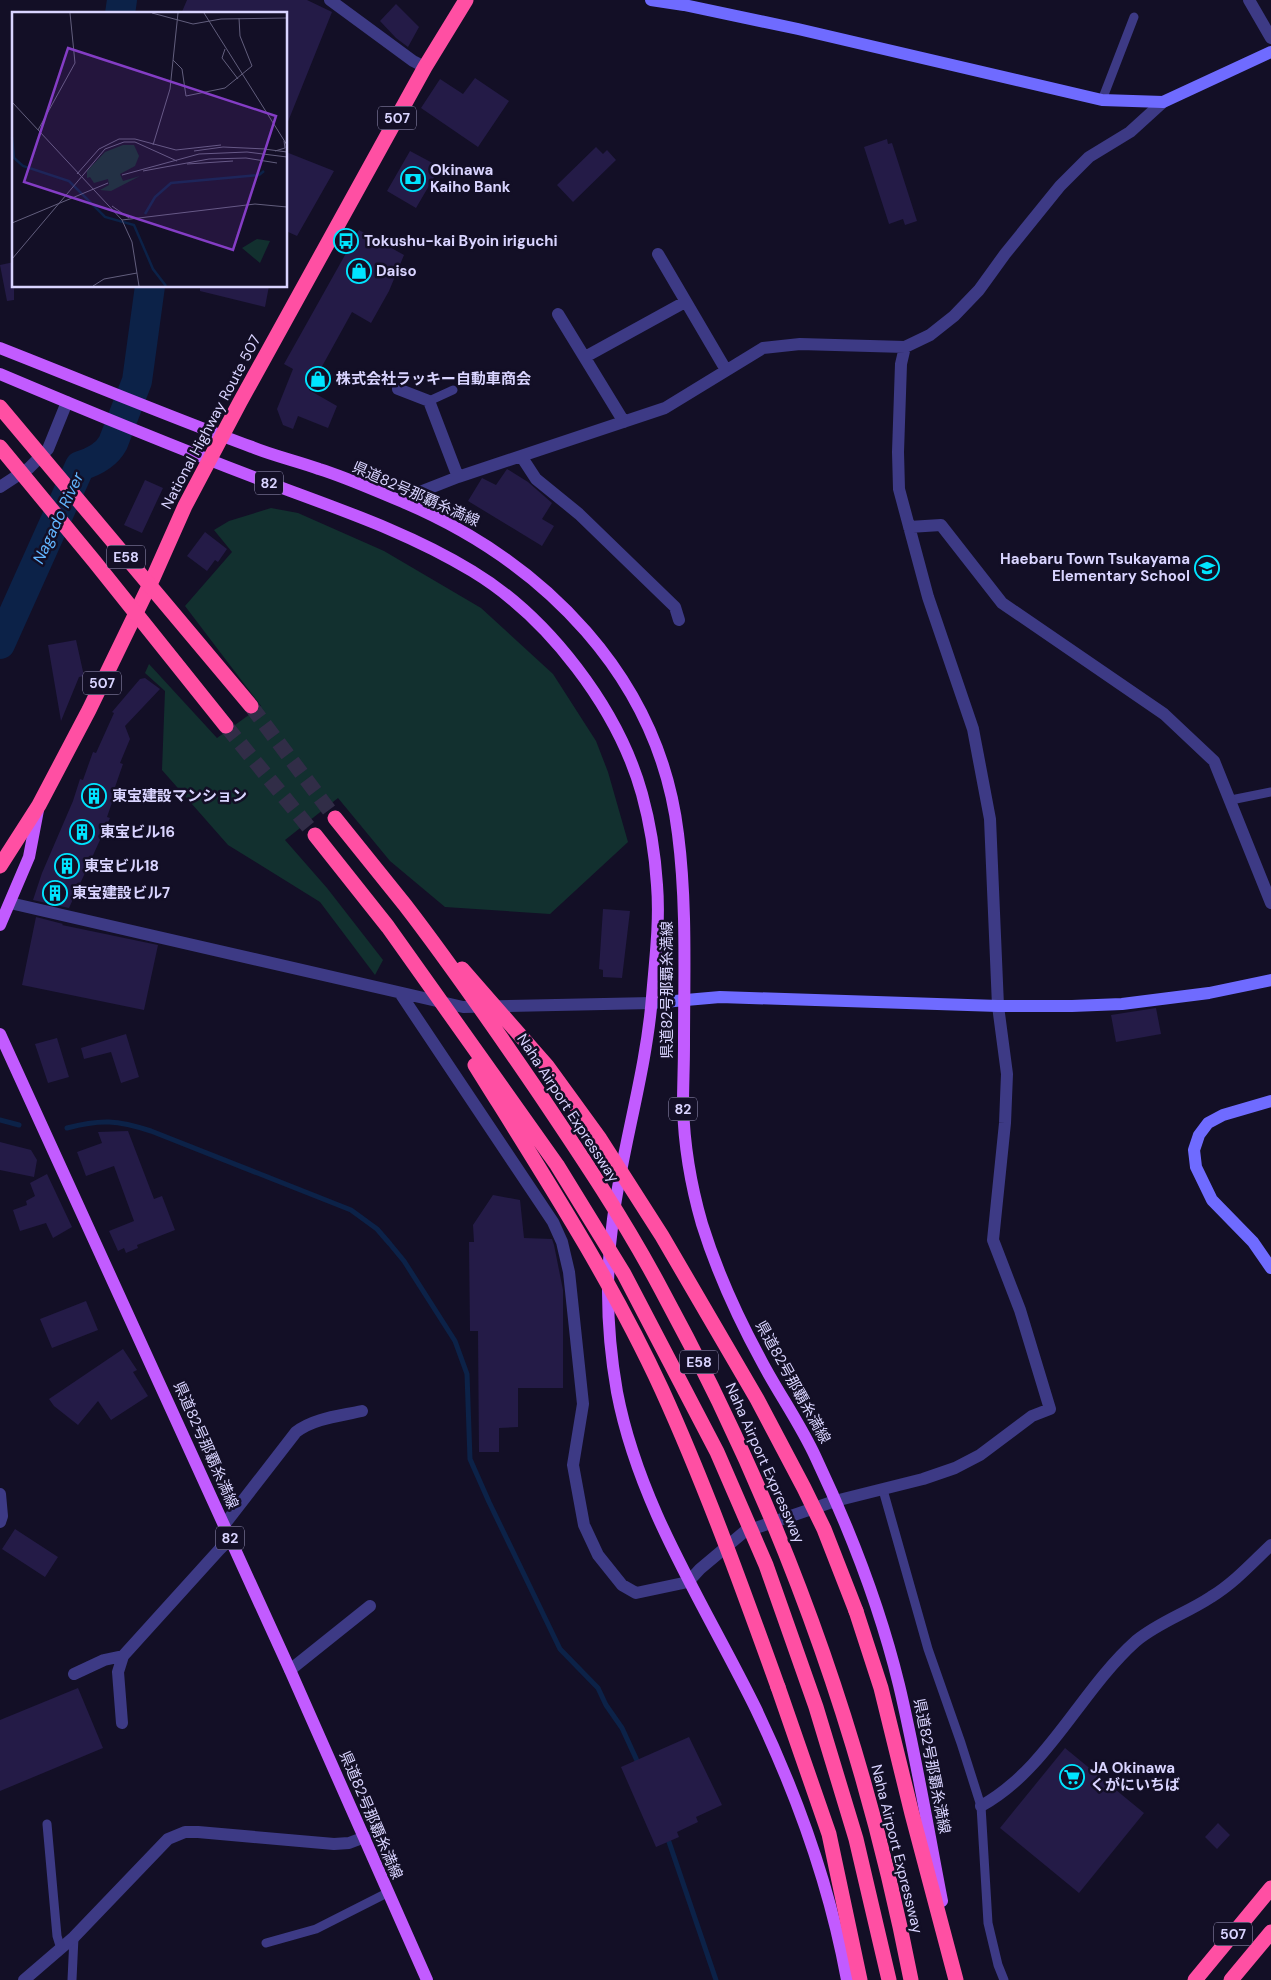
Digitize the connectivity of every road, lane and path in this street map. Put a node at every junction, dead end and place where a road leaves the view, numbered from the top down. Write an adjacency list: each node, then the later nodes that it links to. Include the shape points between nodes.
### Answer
1 (330, 0): 8 (street, via 413,62)
2 (466, 0): 8 (highway, National Highway Route 507 / 507)
3 (651, 0): 9 (street, via 798,29)
4 (1249, 0): 6 (street)
5 (1134, 17): 9 (lane)
6 (1271, 38)
7 (1271, 52): 10 (street)
8 (425, 67): 25 (highway, National Highway Route 507 / 507)
9 (1102, 100): 10 (street)
10 (1163, 102): 14 (street, via 1130,132 1090,157 1060,186 979,290 954,316 930,335)
11 (658, 254): 12 (street)
12 (685, 302): 16 (street); 17 (street)
13 (558, 314): 16 (street)
14 (905, 347): 17 (street, via 800,344 763,348); 32 (street, via 901,364 898,489)
15 (0, 348): 25 (main road, 県道82号那覇糸満線 / 82)
16 (585, 357): 24 (street)
17 (726, 370): 24 (street, via 665,408)
18 (0, 374): 22 (main road, 県道82号那覇糸満線 / 82)
19 (398, 389): 21 (street)
20 (453, 390): 21 (lane)
21 (428, 401): 29 (street)
22 (67, 402): 28 (main road, 県道82号那覇糸満線 / 82); 30 (street, via 48,449 29,468)
23 (0, 407): 34 (highway, E58, bridge)
24 (624, 422): 27 (street)
25 (222, 436): 28 (highway, National Highway Route 507 / 507); 31 (main road, 県道82号那覇糸満線 / 82, via 323,470)
26 (0, 447): 35 (highway, E58, bridge)
27 (521, 456): 29 (street); 33 (street, via 536,479 579,514 675,607)
28 (209, 459): 38 (highway, National Highway Route 507 / 507, via 89,710); 50 (main road, 県道82号那覇糸満線 / 82, via 432,549 473,571 512,598 553,638 588,683 617,732 641,791 652,839 657,885)
29 (458, 478): 31 (street, via 412,495)
30 (0, 487)
31 (405, 503): 49 (main road, 県道82号那覇糸満線 / 82, via 477,539 553,596 598,644 634,698 667,778 674,809 683,882)
32 (909, 527): 37 (street, via 941,525 1002,603 1164,714 1214,761); 51 (street, via 928,597 973,729 990,819)
33 (679, 620)
34 (251, 706)
35 (226, 726)
36 (1271, 792): 37 (lane)
37 (1231, 800): 43 (street)
38 (39, 805): 41 (highway, National Highway Route 507 / 507); 42 (main road, via 29,857)
39 (335, 818): 44 (highway, Naha Airport Expressway / E58, bridge)
40 (315, 835): 46 (highway, E58, bridge)
41 (0, 866)
42 (10, 902): 45 (main road); 48 (street)
43 (1271, 902)
44 (406, 906): 84 (highway, Naha Airport Expressway / E58, bridge, via 580,1155 661,1287 730,1422 788,1555 837,1695 878,1831); 85 (highway, bridge, via 547,1066 600,1139 657,1228 757,1399 804,1488 856,1611 881,1688)
45 (0, 925)
46 (388, 926): 82 (highway, bridge, via 568,1215 662,1390 715,1517 829,1834); 83 (highway, E58, bridge, via 557,1165 624,1274 717,1452 766,1566 816,1707 856,1839)
47 (1271, 980): 51 (street, via 1209,993 1122,1004)
48 (400, 993): 50 (street, via 463,1007); 63 (street, via 553,1222 562,1242 569,1272 583,1404 573,1465 584,1524 598,1555 622,1585 636,1593)
49 (683, 1000): 50 (street); 51 (street, via 720,997); 58 (main road, 県道82号那覇糸満線 / 82, via 683,1110 689,1165 700,1216 730,1297 760,1360 815,1455)
50 (652, 1003): 63 (main road, 県道82号那覇糸満線 / 82, via 613,1220 608,1290 609,1338 627,1439 645,1488)
51 (998, 1006): 56 (street, via 1007,1074 993,1240 1020,1310 1050,1409 1032,1416 980,1455 955,1468)
52 (0, 1034): 60 (main road, 県道82号那覇糸満線 / 82)
53 (1271, 1101): 54 (street, via 1208,1123 1194,1150 1196,1166 1212,1200 1239,1226)
54 (1271, 1268)
55 (362, 1411): 60 (street, via 317,1421 296,1432)
56 (883, 1490): 58 (street); 69 (lane, via 928,1649)
57 (0, 1494): 59 (street)
58 (835, 1501): 63 (street, via 744,1532); 85 (main road, 県道82号那覇糸満線 / 82, via 880,1617 898,1682)
59 (0, 1522)
60 (224, 1525): 61 (main road, 県道82号那覇糸満線 / 82)
61 (230, 1539): 65 (street); 66 (main road, 県道82号那覇糸満線 / 82)
62 (1271, 1544): 69 (street, via 1241,1575 1212,1597 1158,1625 1137,1641 1100,1680 1028,1770 999,1796)
63 (688, 1582): 81 (main road, 県道82号那覇糸満線 / 82, via 755,1707 788,1781 828,1900)
64 (370, 1606): 66 (street)
65 (123, 1656): 67 (street, via 104,1660); 68 (street, via 118,1672)
66 (290, 1670): 71 (main road, 県道82号那覇糸満線 / 82)
67 (74, 1674)
68 (122, 1723)
69 (981, 1806): 86 (lane, via 988,1923)
70 (47, 1824): 77 (lane, via 57,1936)
71 (364, 1837): 73 (main road, 県道82号那覇糸満線 / 82); 75 (street, via 334,1844 185,1832 168,1840)
72 (1271, 1888): 87 (highway, 507)
73 (387, 1893): 76 (lane, via 316,1929); 80 (main road, 県道82号那覇糸満線 / 82)
74 (1271, 1932): 88 (highway, 507)
75 (74, 1937): 77 (street); 79 (lane)
76 (266, 1943)
77 (61, 1949): 78 (street)
78 (24, 1980)
79 (72, 1980)
80 (427, 1980)
81 (848, 1980)
82 (860, 1980)
83 (889, 1980)
84 (911, 1980)
85 (956, 1980)
86 (1004, 1980)
87 (1195, 1980)
88 (1231, 1980)

